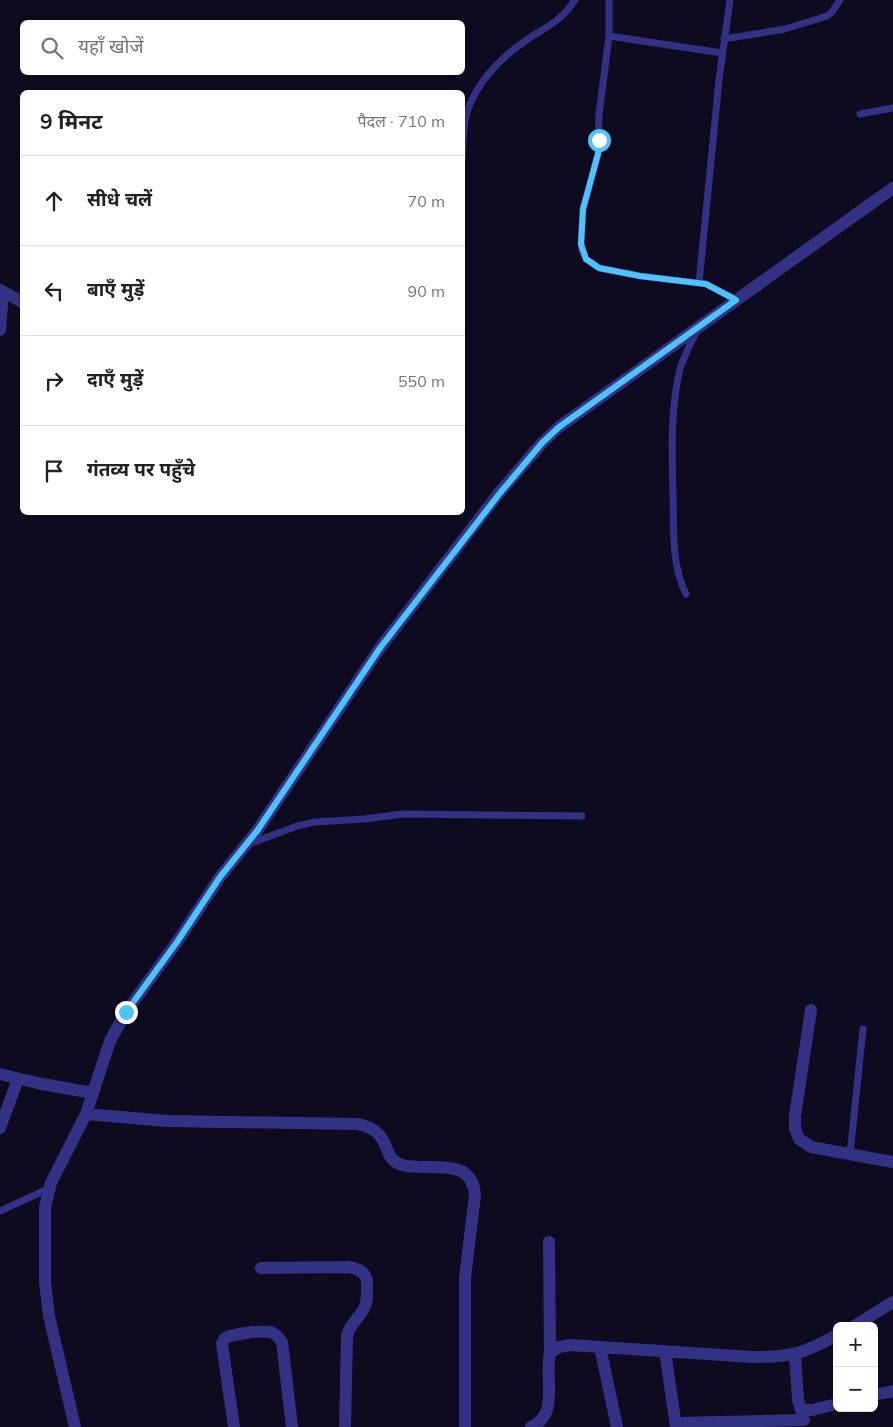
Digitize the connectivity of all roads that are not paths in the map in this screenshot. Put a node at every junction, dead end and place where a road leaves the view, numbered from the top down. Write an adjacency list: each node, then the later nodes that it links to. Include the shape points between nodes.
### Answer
1 (575, 0): 10 (lane, via 562,18 514,48 500,61 473,98)
2 (608, 0): 5 (lane)
3 (730, 0): 6 (lane)
4 (840, 0): 6 (lane, via 832,12 818,19 785,29)
5 (609, 36): 7 (lane); 12 (lane, via 599,115 598,154 583,209 582,251 586,259 599,268)
6 (724, 39): 7 (lane)
7 (722, 53): 12 (lane)
8 (893, 108): 9 (lane)
9 (860, 114)
10 (465, 128)
11 (893, 188): 14 (street)
12 (699, 283): 14 (lane)
13 (2, 291): 15 (street); 17 (street)
14 (736, 300): 16 (street)
15 (20, 301)
16 (698, 328): 18 (lane, via 681,367 672,436 676,568); 20 (street, via 559,427 542,443 380,648)
17 (0, 330)
18 (686, 594)
19 (582, 816): 20 (lane, via 402,814 315,822)
20 (246, 845): 25 (street, via 126,1012 110,1041)
21 (812, 1010): 28 (street, via 795,1128 799,1139 812,1147)
22 (863, 1029): 28 (lane)
23 (0, 1074): 24 (street)
24 (18, 1079): 25 (street); 27 (street)
25 (92, 1093): 26 (street)
26 (86, 1114): 30 (street); 50 (street, via 167,1121 357,1124 380,1134 392,1161 397,1164 452,1169 471,1178 475,1196 465,1278)
27 (0, 1128)
28 (850, 1154): 29 (street)
29 (893, 1162)
30 (50, 1188): 31 (lane); 46 (street, via 45,1207 45,1282 49,1316)
31 (0, 1211)
32 (549, 1242): 39 (street)
33 (261, 1268): 49 (street, via 349,1267 357,1268 367,1279 367,1302 347,1336)
34 (893, 1302): 35 (street)
35 (860, 1322)
36 (833, 1337): 40 (street)
37 (600, 1347): 38 (street); 39 (street, via 570,1345); 52 (street)
38 (665, 1351): 40 (street, via 752,1357); 45 (street)
39 (550, 1353): 51 (street, via 547,1364 549,1409 542,1421)
40 (795, 1355): 44 (street, via 798,1400)
41 (893, 1391): 42 (street)
42 (878, 1394)
43 (833, 1406): 44 (street)
44 (804, 1419): 45 (street)
45 (676, 1425)
46 (75, 1427)
47 (234, 1427): 48 (street, via 222,1344 231,1335 264,1332 273,1333 282,1342)
48 (292, 1427)
49 (346, 1427)
50 (465, 1427)
51 (531, 1427)
52 (617, 1427)

